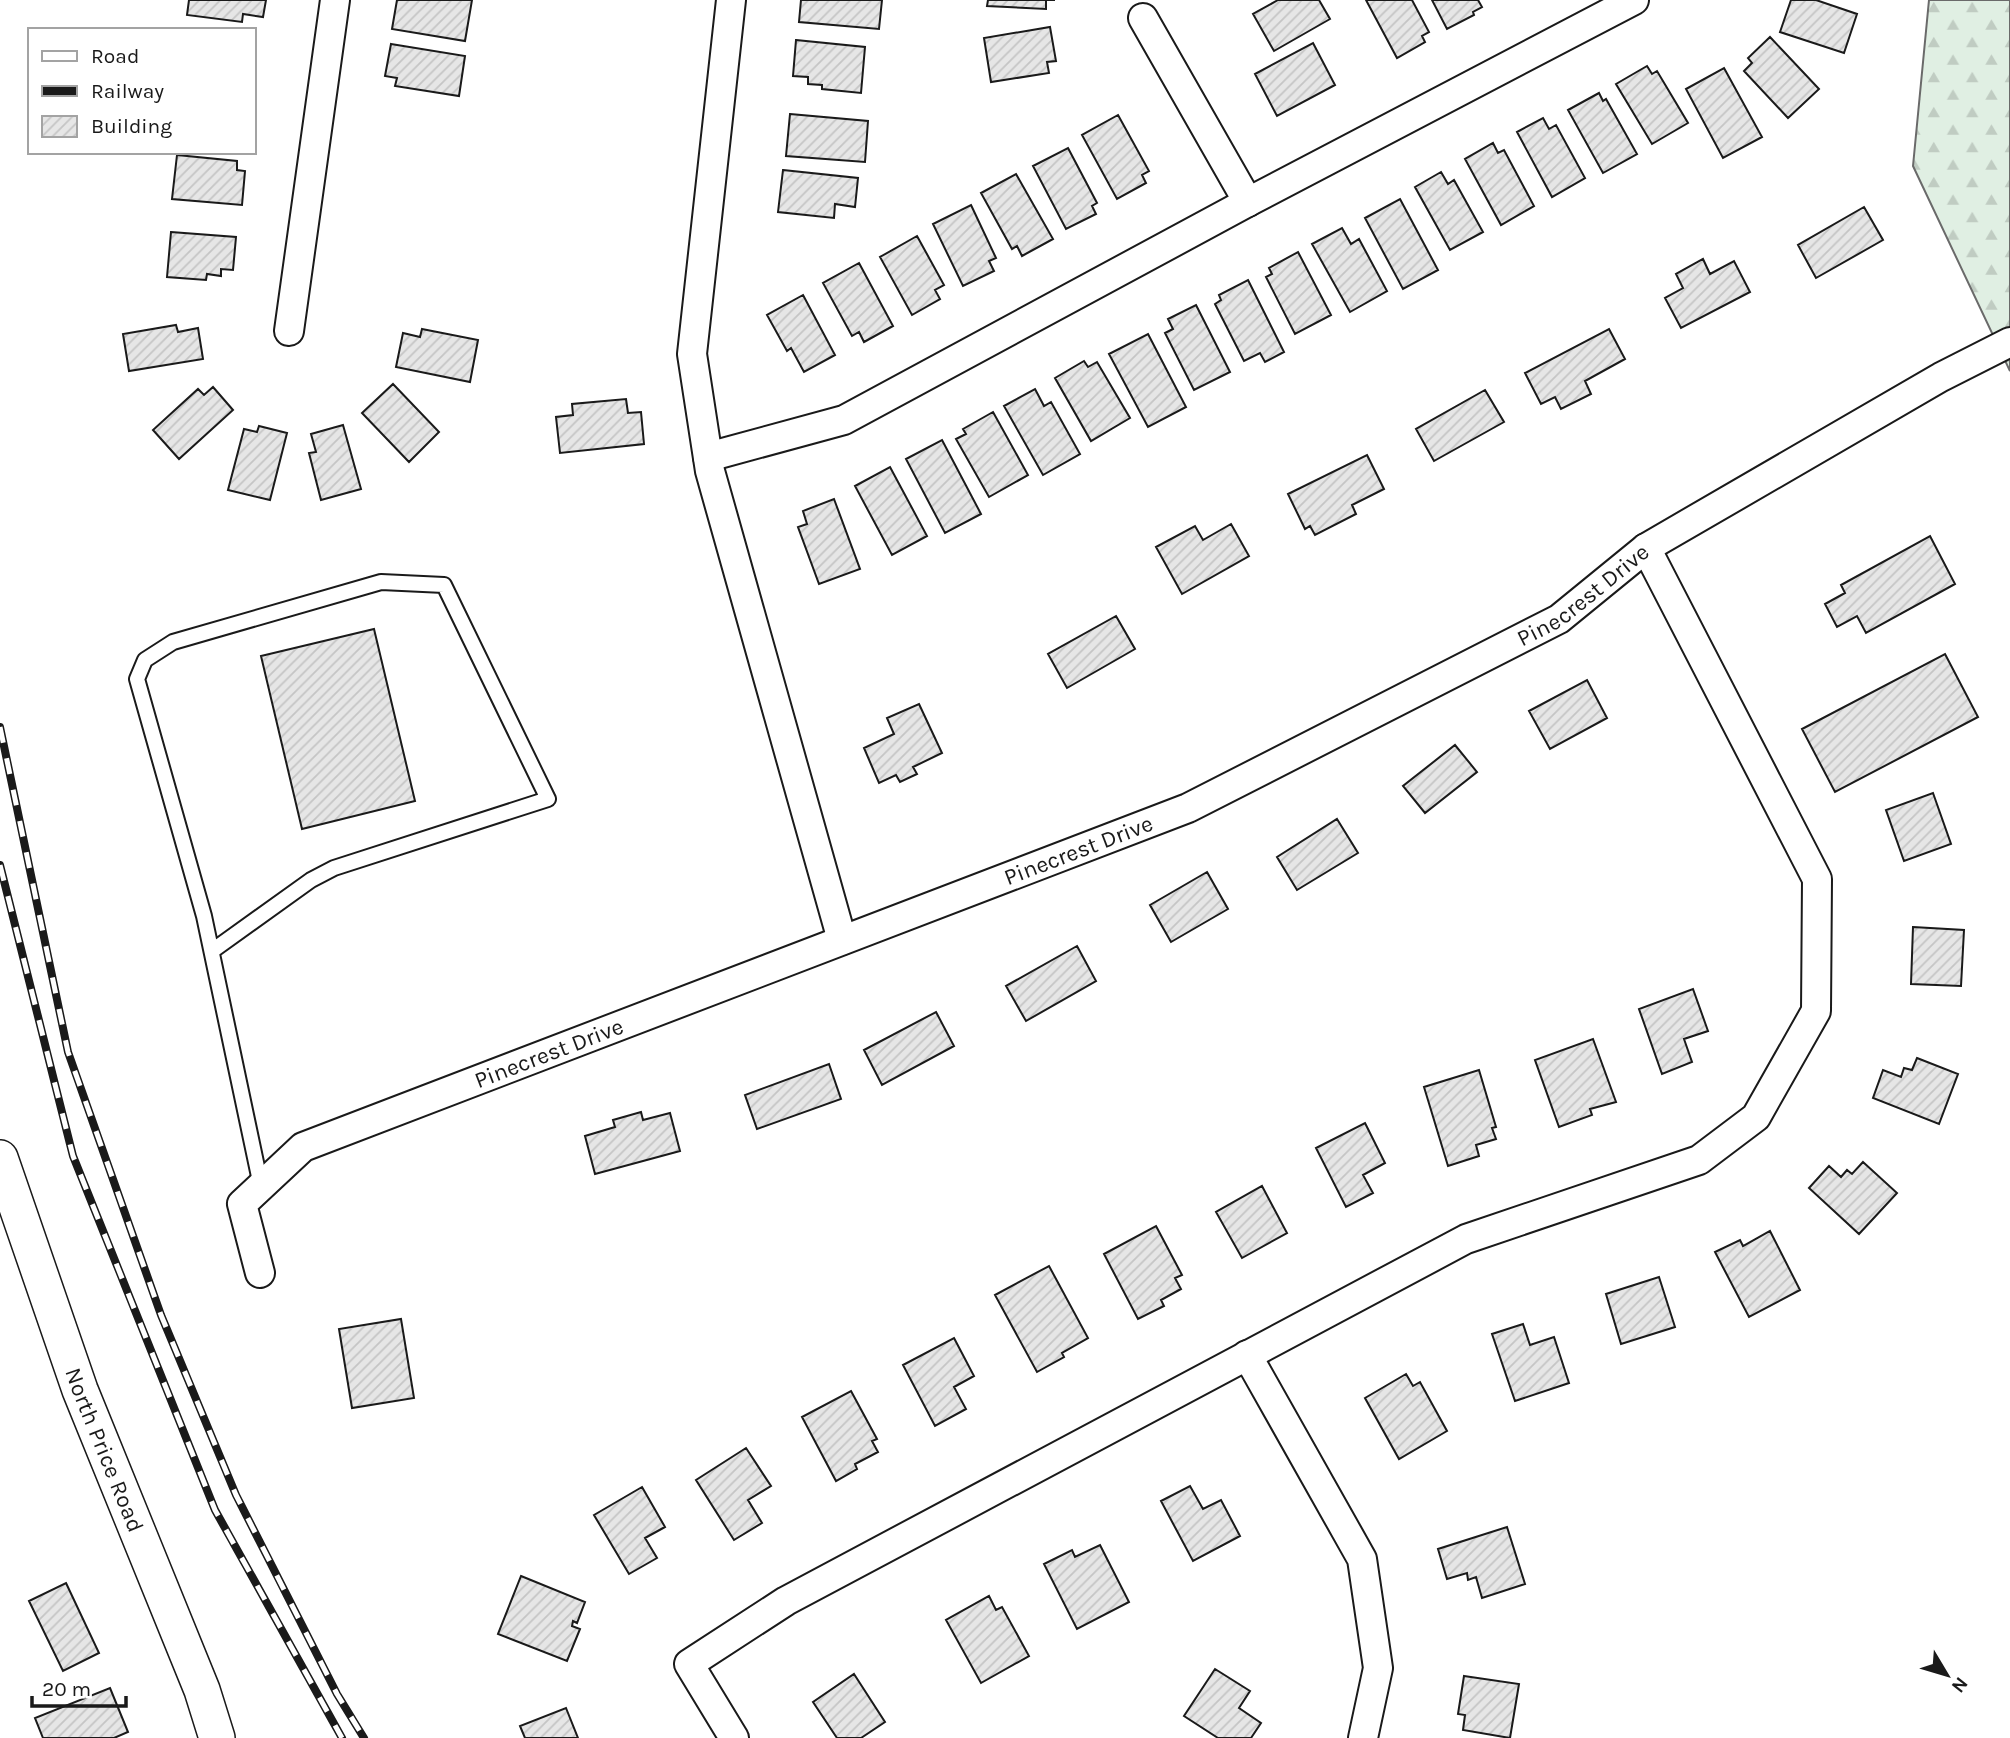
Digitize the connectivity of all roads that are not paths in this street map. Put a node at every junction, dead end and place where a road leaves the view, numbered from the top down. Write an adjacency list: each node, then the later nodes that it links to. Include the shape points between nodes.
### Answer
1 (335, 0): 6 (street)
2 (730, 0): 8 (street, via 692,354)
3 (1634, 0): 5 (street)
4 (1143, 18): 5 (street)
5 (1248, 202): 8 (street, via 844,421)
6 (289, 331)
7 (2010, 342): 9 (street, Pinecrest Drive, via 1941,377)
8 (708, 457): 10 (street)
9 (1646, 548): 10 (street, Pinecrest Drive, via 1559,619 1188,808); 15 (street, via 1817,880 1816,1011 1756,1117 1699,1160 1466,1239)
10 (842, 940): 13 (street, Pinecrest Drive, via 303,1147)
11 (212, 951): 11 (lane, via 137,679 145,660 173,642 381,582 444,585 548,799 334,868); 13 (lane)
12 (0, 1158): 16 (street, North Price Road, via 80,1390 202,1690)
13 (261, 1186): 14 (street, Pinecrest Drive, via 242,1204)
14 (260, 1273)
15 (1247, 1355): 17 (street, via 786,1601 689,1664); 18 (street, via 1362,1559 1378,1668)
16 (217, 1738)
17 (734, 1738)
18 (1363, 1738)

